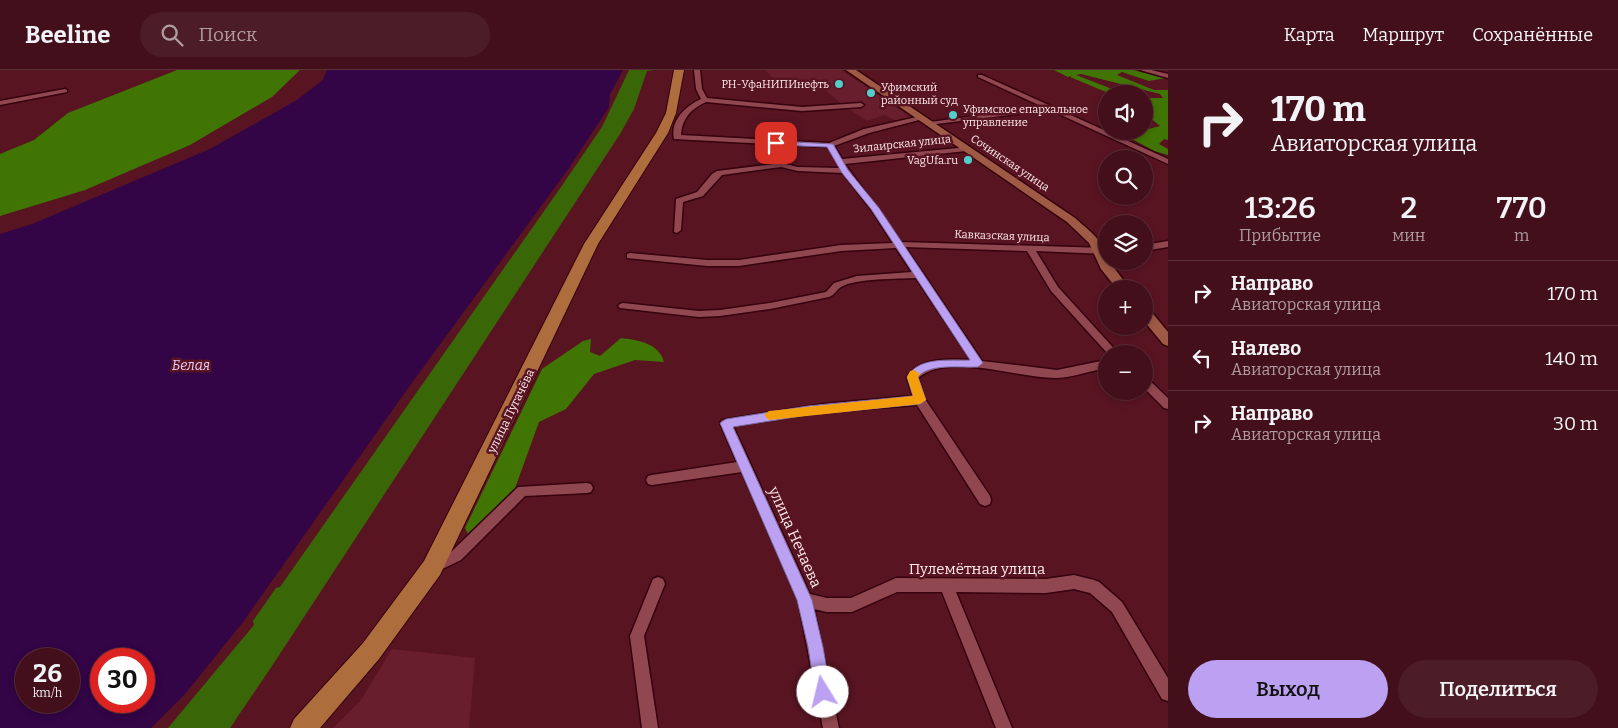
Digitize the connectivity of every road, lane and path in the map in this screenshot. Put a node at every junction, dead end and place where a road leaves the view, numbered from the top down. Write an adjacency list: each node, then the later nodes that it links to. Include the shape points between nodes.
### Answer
1 (680, 70): 44 (main road, улица Пугачёва, via 671,113 662,133 591,244)
2 (697, 70): 8 (street, via 699,89)
3 (850, 70): 14 (main road, Сочинская улица)
4 (1143, 70): 6 (street)
5 (980, 76): 11 (street)
6 (1168, 76)
7 (65, 91): 9 (street)
8 (705, 100): 12 (street); 15 (street, via 685,111 677,137)
9 (0, 103)
10 (860, 105): 12 (street)
11 (1052, 108): 14 (street); 18 (street)
12 (802, 109): 13 (street)
13 (808, 117)
14 (926, 121): 15 (street, via 867,131); 16 (main road, Сочинская улица)
15 (830, 145): 17 (street)
16 (966, 149): 17 (street, Зилаирская улица); 23 (main road, Сочинская улица, via 1071,220)
17 (840, 162): 19 (street)
18 (1168, 162)
19 (845, 171): 20 (street, Зилаирская улица, via 798,170 780,164 720,173 700,194 678,201); 22 (street)
20 (677, 230)
21 (1168, 244): 24 (street)
22 (898, 245): 25 (street, Кавказская улица); 27 (street, Кавказская улица, via 842,248 739,263); 29 (street)
23 (1098, 246)
24 (1153, 246)
25 (1030, 248): 26 (street, Кавказская улица); 34 (street, via 1054,289)
26 (1098, 251)
27 (630, 256)
28 (1109, 270): 30 (main road, Сочинская улица)
29 (918, 275): 31 (street, via 857,279 837,285 829,294 720,313 699,314); 35 (street)
30 (1117, 280)
31 (623, 306)
32 (1153, 323): 33 (main road)
33 (1168, 341)
34 (1106, 345)
35 (978, 363): 36 (street, via 1057,374); 38 (street, via 928,365 916,372 912,377)
36 (1098, 366)
37 (1153, 391): 39 (street)
38 (920, 400): 40 (street, улица Нечаева, via 805,410 726,423); 43 (street)
39 (1168, 405)
40 (746, 466): 41 (street); 47 (street, улица Нечаева)
41 (652, 480)
42 (588, 488): 44 (street, via 522,491 456,556)
43 (985, 500)
44 (432, 568): 49 (main road, улица Пугачёва, via 410,603 350,677)
45 (658, 584): 50 (street, via 637,636)
46 (946, 584): 47 (street, Пулемётная улица, via 896,585 852,605 827,605); 48 (street, Пулемётная улица, via 1046,586 1074,582 1094,587 1117,607); 52 (street)
47 (805, 600): 51 (street, улица Нечаева)
48 (1168, 693)
49 (302, 728)
50 (650, 728)
51 (831, 728)
52 (1004, 728)

